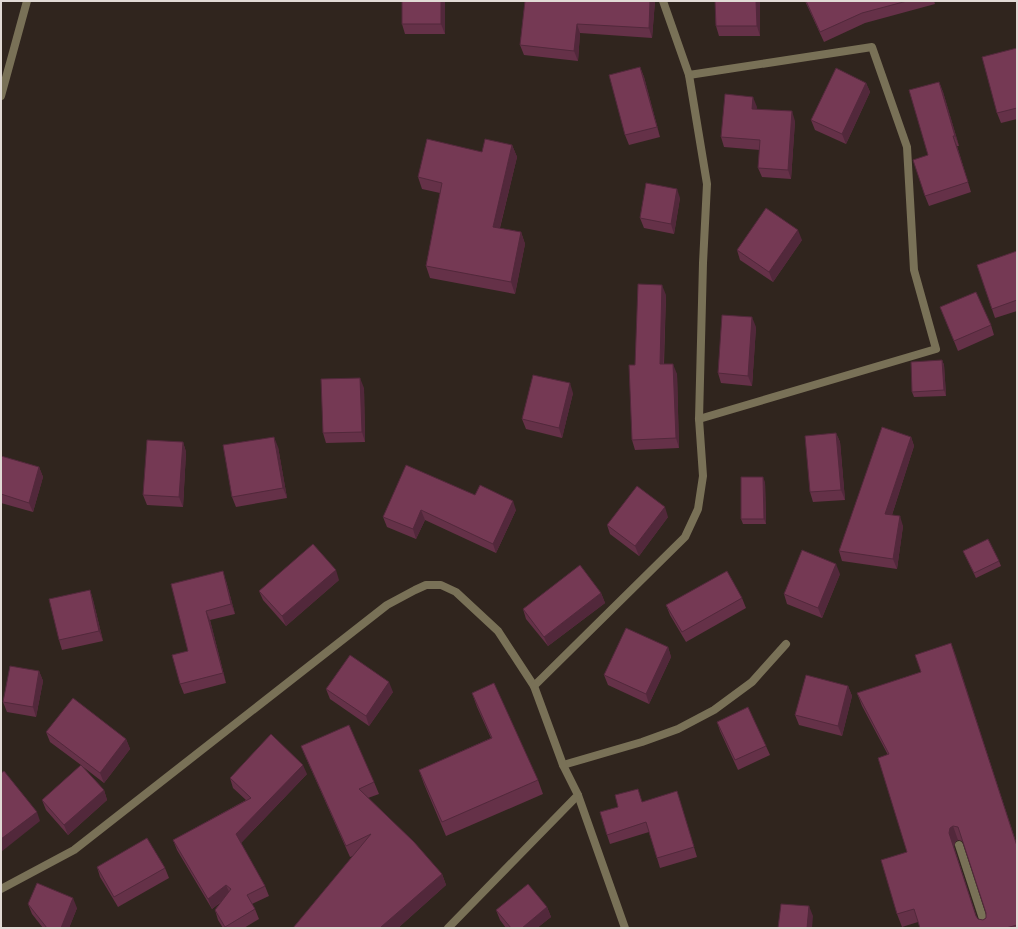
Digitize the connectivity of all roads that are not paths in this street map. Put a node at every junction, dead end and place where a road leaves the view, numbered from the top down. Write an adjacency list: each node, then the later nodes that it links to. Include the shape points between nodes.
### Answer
1 (27, 1): 4 (street)
2 (663, 1): 3 (street)
3 (689, 75): 5 (street, via 707,184); 5 (street, via 872,47 907,147 914,270 936,349)
4 (1, 96)
5 (699, 420): 7 (street, via 703,476 698,510 685,537)
6 (786, 644): 8 (street, via 752,682 714,710 642,742)
7 (534, 686): 8 (street); 11 (street, via 498,631 456,592 441,585 426,585 387,605 74,850)
8 (563, 765): 9 (street)
9 (578, 794): 12 (street); 13 (street)
10 (959, 845): 14 (street)
11 (1, 889)
12 (448, 928)
13 (625, 928)
14 (986, 928)

